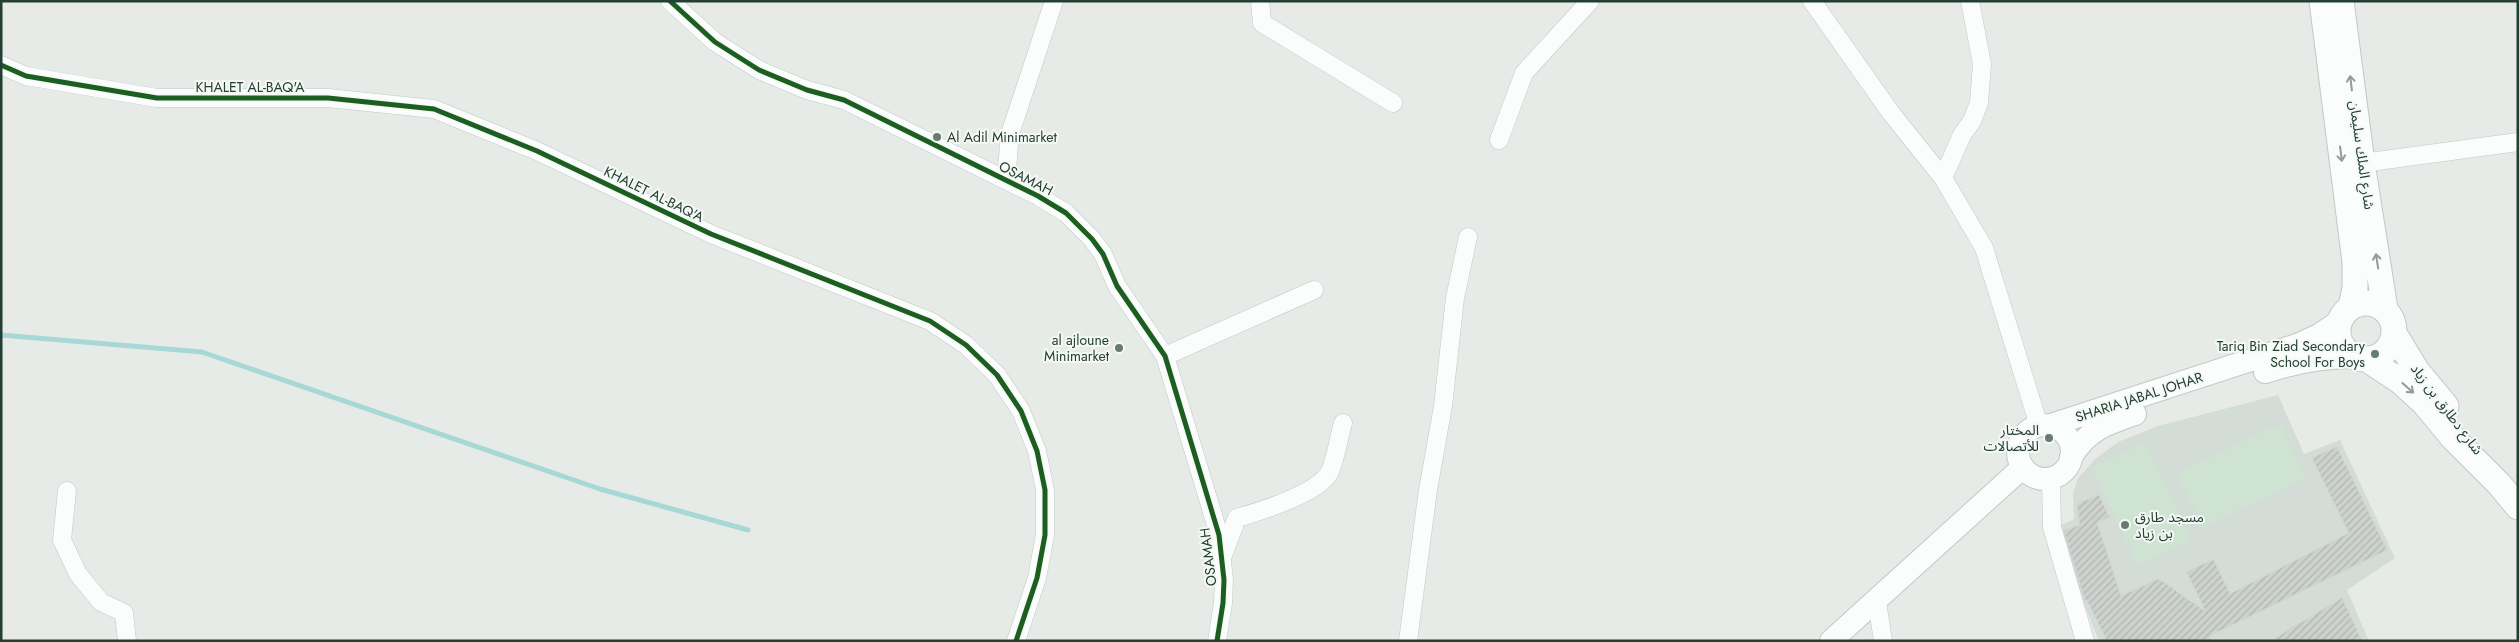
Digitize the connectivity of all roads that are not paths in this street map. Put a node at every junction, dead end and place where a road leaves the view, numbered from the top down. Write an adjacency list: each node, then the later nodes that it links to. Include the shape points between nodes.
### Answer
1 (670, 1): 15 (street, OSAMAH, via 715,42 759,70 807,90 844,100)
2 (1054, 1): 15 (street, via 1010,134)
3 (1260, 1): 10 (street, via 1262,23)
4 (1590, 1): 11 (street, via 1524,73)
5 (1812, 1): 14 (street, via 1892,113)
6 (1970, 1): 14 (street, via 1982,64 1979,103)
7 (2322, 1): 19 (main road, شارع الملك سليمان, one-way to 19, via 2354,262 2355,288)
8 (2341, 1): 13 (main road, شارع الملك سليمان, one-way to 8)
9 (1, 65): 33 (street, KHALET AL-BAQ'A, via 26,76 157,98 328,98 434,108 537,151 711,234 930,321 966,345 997,375 1021,411 1037,451 1045,490 1045,535)
10 (1393, 103)
11 (1499, 140)
12 (2518, 142): 13 (street)
13 (2362, 163): 18 (main road, شارع الملك سليمان, one-way to 13)
14 (1944, 178): 24 (street, via 1984,248)
15 (1006, 180): 21 (street, OSAMAH, via 1051,203 1080,225 1102,254 1117,286)
16 (1468, 237): 36 (street, via 1455,298 1443,406)
17 (1314, 290): 21 (street)
18 (2385, 309): 19 (main road, via 2368,302); 20 (main road, via 2394,325)
19 (2345, 314): 22 (main road, via 2338,338 2343,347); 24 (street, SHARIA JABAL JOHAR, via 2319,335 2297,345)
20 (2395, 335): 22 (main road, via 2386,352 2378,357); 28 (main road, شارع دطارق بن زياد, via 2417,371 2480,450)
21 (1165, 356): 31 (street, OSAMAH, via 1213,513)
22 (2361, 358): 25 (street, SHARIA JABAL JOHAR, via 2325,357 2292,363 2118,419 2089,434); 28 (main road, شارع دطارق بن زياد, one-way to 28, via 2400,381)
23 (1343, 423): 31 (street, via 1328,475 1305,492 1273,507 1237,518)
24 (2043, 426): 25 (street, via 2061,431 2066,436 2072,450); 26 (street, via 2026,433 2019,446)
25 (2071, 457): 27 (street, via 2064,471)
26 (2023, 467): 27 (street, via 2035,477); 32 (street)
27 (2051, 478): 39 (street, via 2052,527)
28 (2499, 484): 30 (main road, شارع دطارق بن زياد)
29 (67, 491): 34 (street, via 62,540 78,574 101,602 124,613)
30 (2518, 507)
31 (1222, 555): 35 (street, OSAMAH, via 1223,603)
32 (1877, 601): 37 (street); 38 (street)
33 (1021, 639)
34 (127, 641)
35 (1217, 641)
36 (1408, 641)
37 (1831, 641)
38 (1883, 641)
39 (2085, 641)

